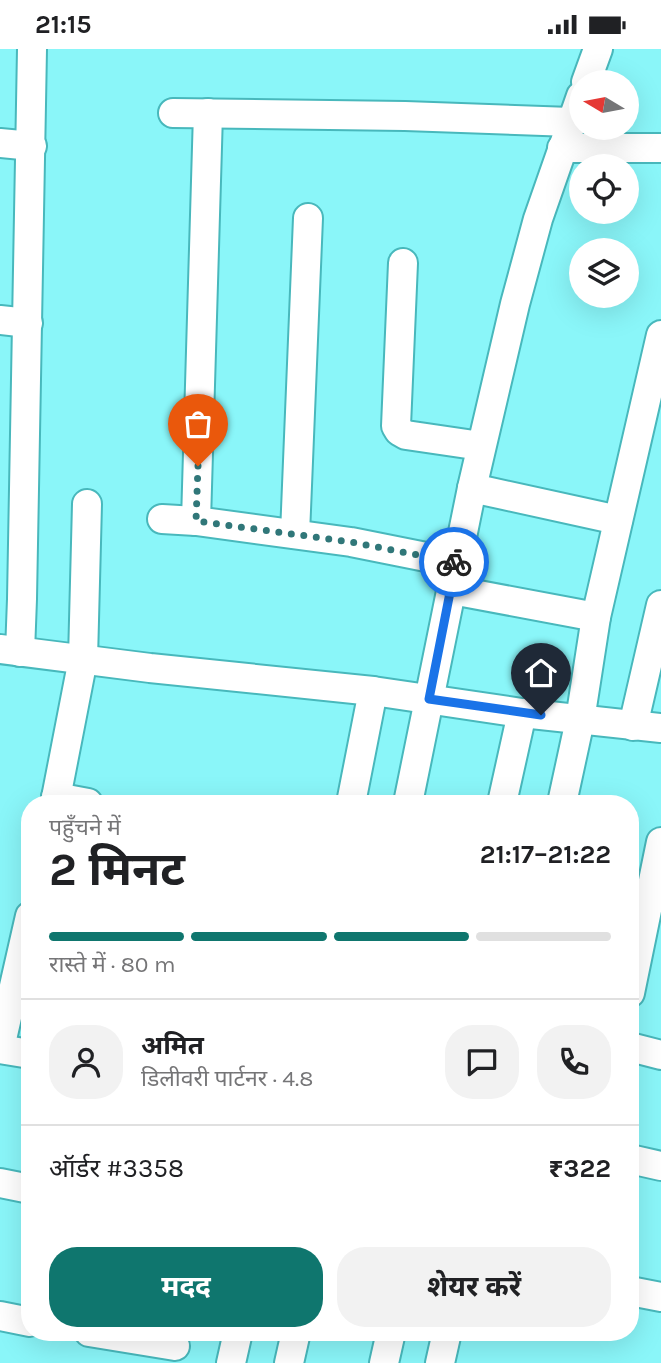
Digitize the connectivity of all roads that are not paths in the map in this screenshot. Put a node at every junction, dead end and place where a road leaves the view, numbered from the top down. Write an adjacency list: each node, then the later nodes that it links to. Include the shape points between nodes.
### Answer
1 (33, 49): 10 (street)
2 (598, 49): 3 (street)
3 (590, 70)
4 (173, 113): 5 (street)
5 (208, 113): 6 (street); 23 (street)
6 (569, 122)
7 (569, 128): 18 (street, via 538,219)
8 (633, 140): 11 (street)
9 (0, 143): 10 (street)
10 (32, 146): 15 (street)
11 (661, 148)
12 (308, 218): 24 (street)
13 (403, 263): 18 (street, via 396,426 406,435)
14 (0, 320): 15 (street)
15 (28, 323): 29 (street)
16 (661, 335): 17 (street)
17 (655, 390): 22 (street)
18 (481, 446): 19 (street)
19 (472, 488): 22 (street); 25 (street)
20 (88, 504): 30 (street)
21 (162, 519): 23 (street)
22 (618, 520): 28 (street)
23 (196, 521): 24 (street)
24 (295, 534): 25 (street)
25 (456, 562): 26 (street)
26 (452, 590): 28 (street); 32 (street)
27 (661, 605): 35 (street)
28 (596, 617): 34 (street)
29 (10, 650): 30 (street)
30 (83, 659): 31 (street); 37 (street)
31 (373, 691): 32 (street); 38 (street)
32 (429, 699): 33 (street); 39 (street)
33 (522, 713): 34 (street); 40 (street)
34 (580, 720): 35 (street); 41 (street)
35 (633, 726): 36 (street)
36 (661, 728)
37 (56, 795)
38 (353, 795)
39 (410, 795)
40 (504, 795)
41 (564, 795)
42 (661, 842): 43 (street)
43 (652, 935): 45 (street)
44 (21, 956): 46 (street)
45 (639, 969)
46 (0, 1049): 48 (street)
47 (639, 1049): 49 (street)
48 (21, 1052)
49 (661, 1055)
50 (639, 1161): 51 (street)
51 (661, 1166)
52 (0, 1183): 53 (street)
53 (21, 1187)
54 (639, 1293): 55 (street)
55 (661, 1297)
56 (0, 1317): 57 (street)
57 (21, 1320)
58 (144, 1341): 63 (street)
59 (236, 1341): 64 (street)
60 (294, 1341): 65 (street)
61 (389, 1341): 66 (street)
62 (445, 1341): 67 (street)
63 (175, 1346)
64 (231, 1363)
65 (289, 1363)
66 (384, 1363)
67 (440, 1363)

